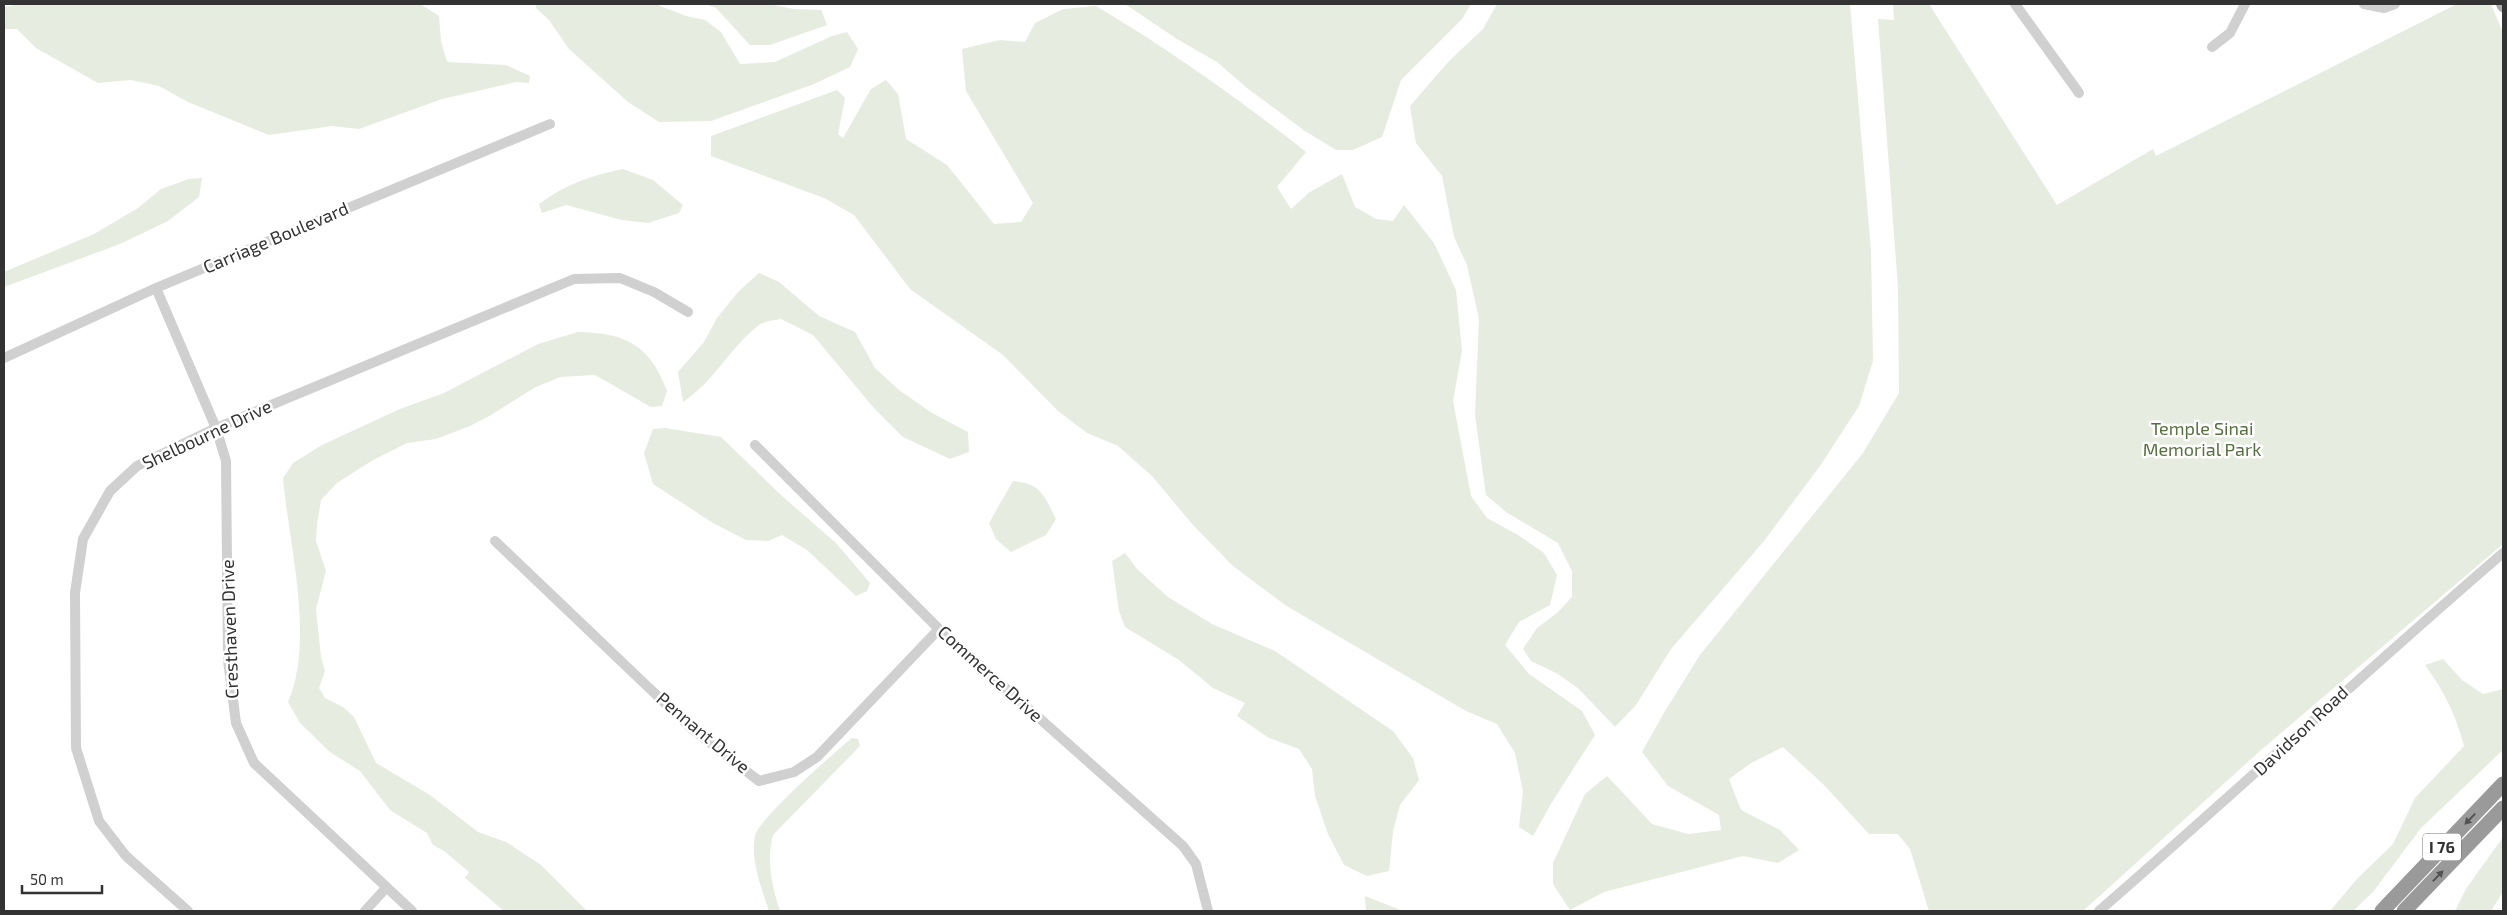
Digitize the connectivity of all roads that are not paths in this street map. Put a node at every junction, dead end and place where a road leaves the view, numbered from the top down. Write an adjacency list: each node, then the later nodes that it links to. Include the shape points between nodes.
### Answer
1 (2015, 4): 6 (street)
2 (2245, 4): 5 (street, via 2230,33)
3 (2364, 4): 4 (street, via 2384,8)
4 (2395, 4)
5 (2212, 47)
6 (2079, 93)
7 (550, 124): 8 (street, Carriage Boulevard)
8 (156, 288): 10 (street, Carriage Boulevard); 11 (street, Cresthaven Drive)
9 (688, 312): 11 (street, Shelbourne Drive, via 654,292 620,278 574,279)
10 (4, 358)
11 (216, 428): 18 (street, Cresthaven Drive, via 226,462 228,660 236,723 254,763); 19 (street, Shelbourne Drive, via 137,466 110,491 84,539 75,593 76,748 99,821 126,856)
12 (755, 445): 15 (street, Commerce Drive)
13 (495, 541): 15 (street, Pennant Drive, via 692,728 759,781 794,772 817,757)
14 (2503, 553): 23 (street, Davidson Road)
15 (938, 629): 22 (street, Commerce Drive, via 1183,846 1196,864)
16 (2503, 784): 24 (highway, I 76, one-way to 24)
17 (2503, 808): 25 (highway, I 76, one-way to 17)
18 (386, 888): 20 (street); 21 (street, Cresthaven Drive)
19 (188, 911)
20 (365, 911)
21 (412, 911)
22 (1208, 911)
23 (2099, 911)
24 (2382, 911)
25 (2404, 911)

